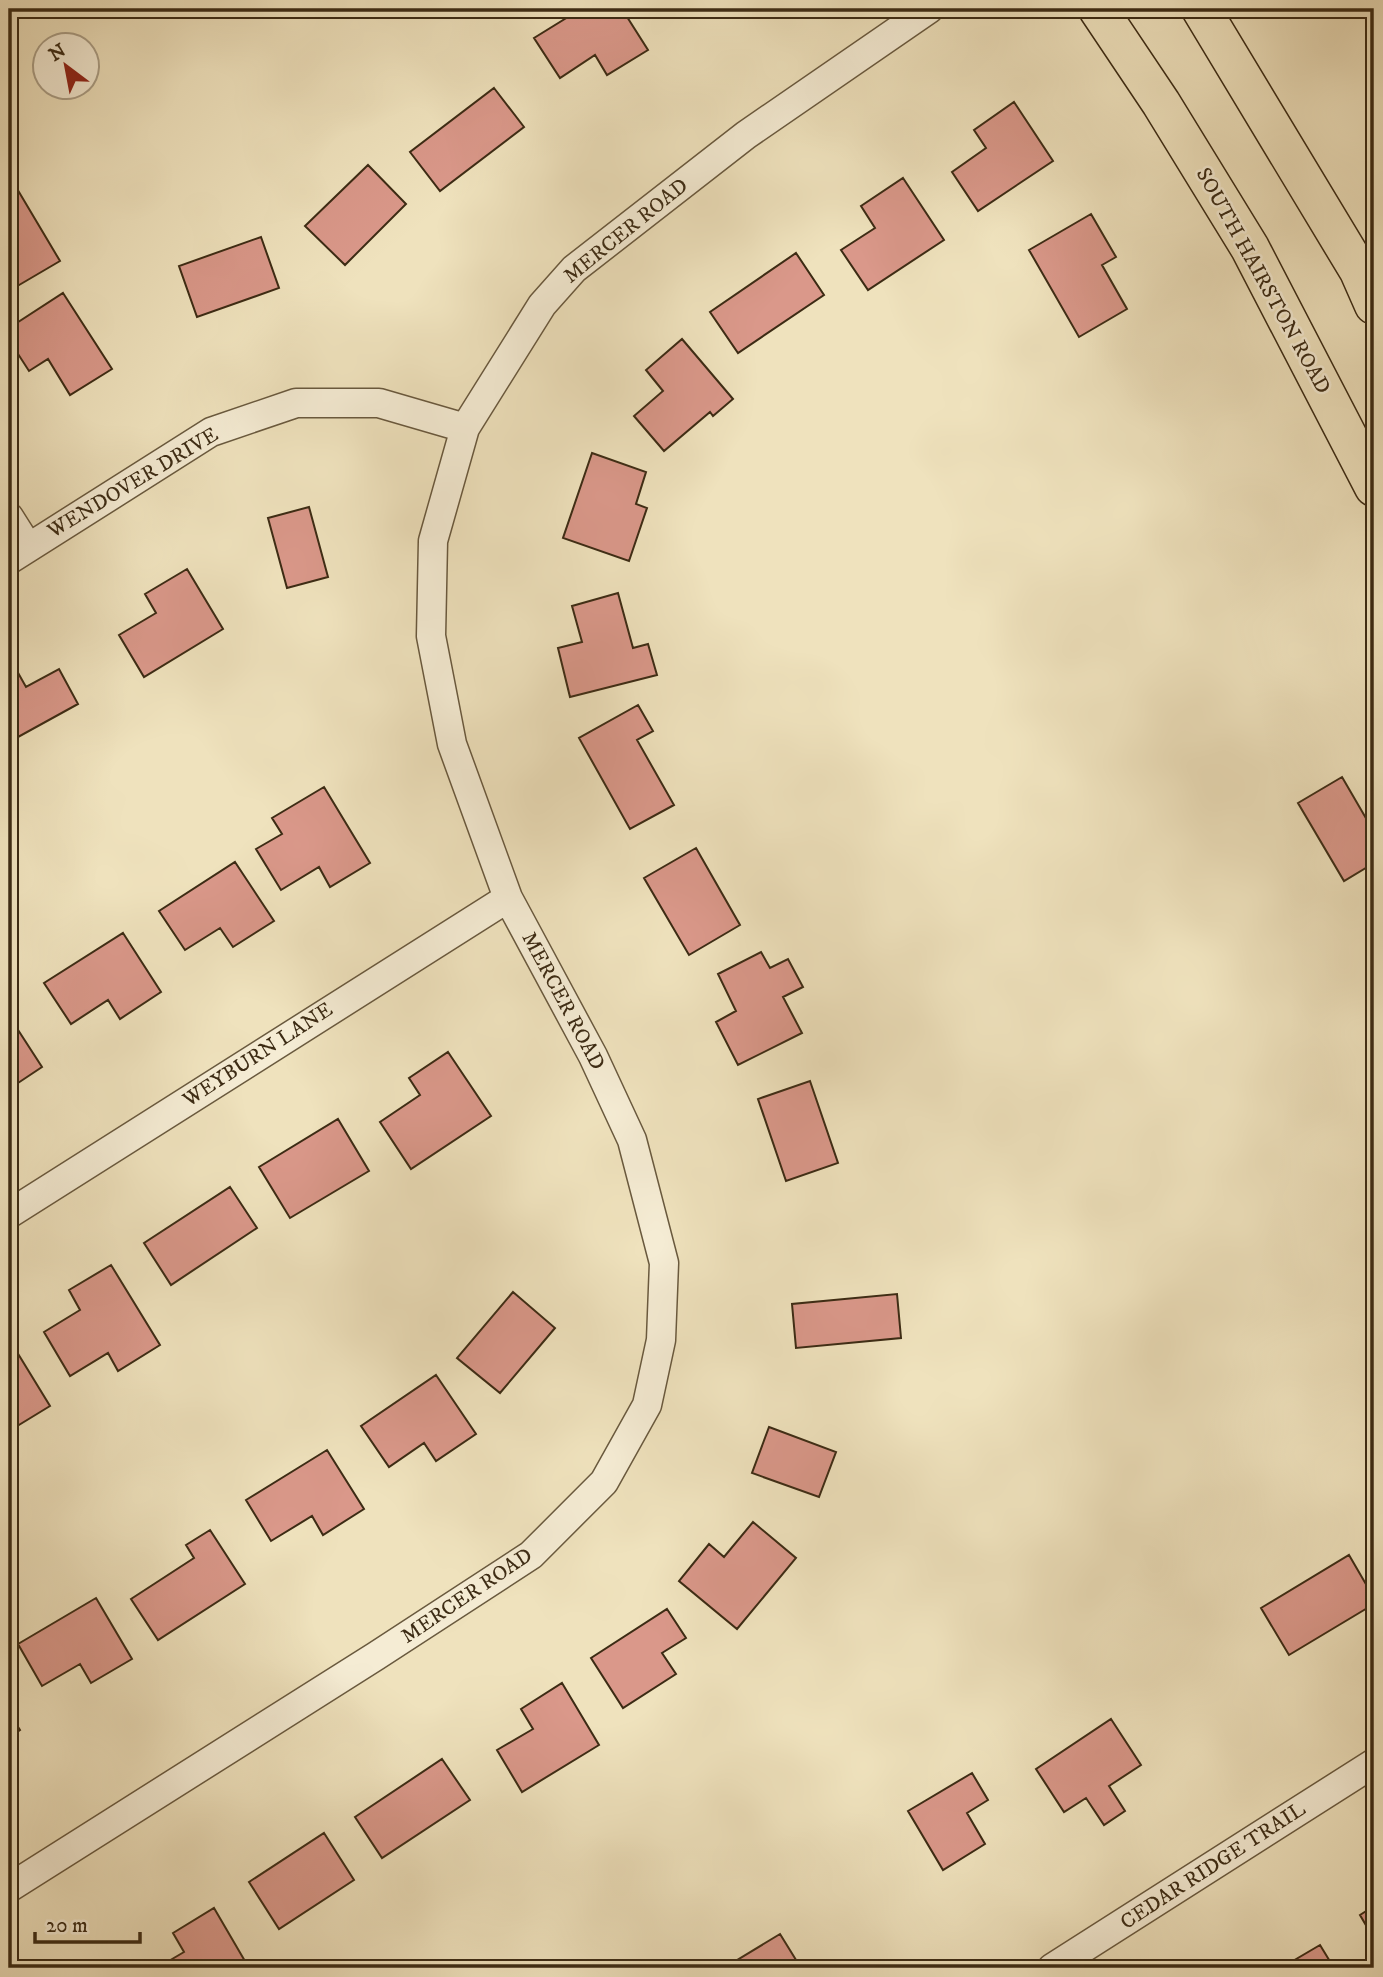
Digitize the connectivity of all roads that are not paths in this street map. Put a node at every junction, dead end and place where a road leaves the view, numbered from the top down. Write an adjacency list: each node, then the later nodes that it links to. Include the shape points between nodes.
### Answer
1 (929, 9): 5 (street, MERCER ROAD, via 746,135 574,269 542,305)
2 (1098, 9): 6 (main road, SOUTH HAIRSTON ROAD, via 1250,248)
3 (1201, 9): 4 (main road)
4 (1369, 280)
5 (465, 428): 8 (street, WENDOVER DRIVE, via 379,403 296,403 211,432); 9 (street, MERCER ROAD, via 433,541 431,636 452,744)
6 (1374, 487)
7 (9, 517): 8 (street)
8 (18, 553)
9 (508, 898): 10 (street, WEYBURN LANE); 12 (street, MERCER ROAD, via 593,1056 632,1140 664,1264 661,1340 647,1405 604,1482 531,1555)
10 (9, 1214)
11 (1374, 1763): 13 (street, CEDAR RIDGE TRAIL)
12 (9, 1888)
13 (1052, 1968)

